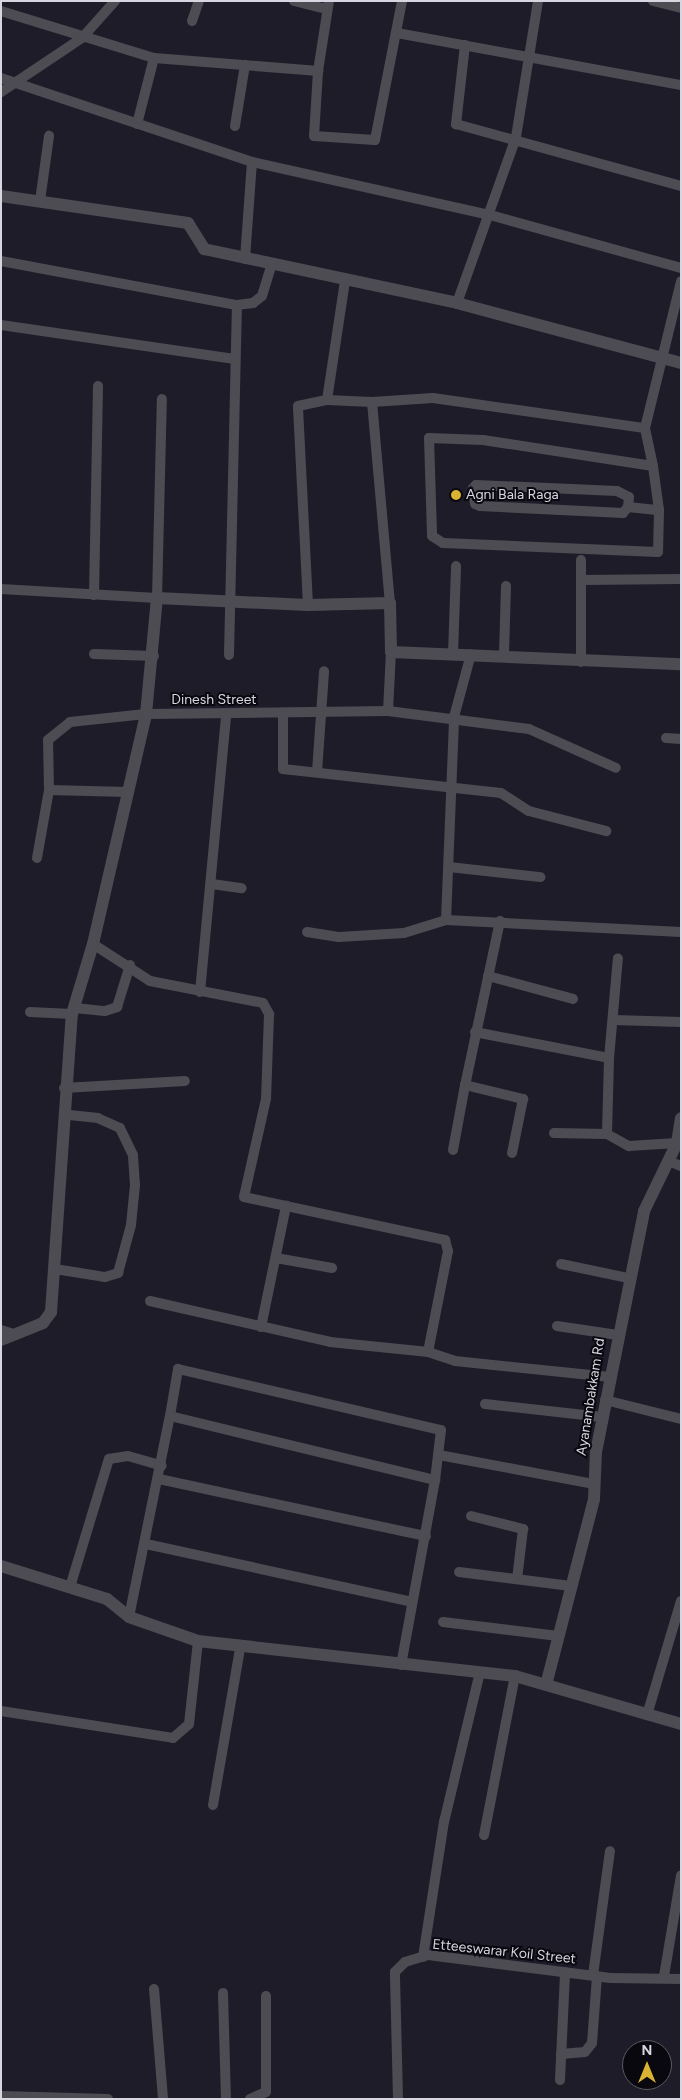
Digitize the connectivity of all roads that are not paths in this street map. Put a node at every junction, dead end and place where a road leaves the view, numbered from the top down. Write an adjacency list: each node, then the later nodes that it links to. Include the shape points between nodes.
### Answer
1 (115, 1): 12 (street)
2 (199, 1): 10 (street)
3 (294, 1): 7 (street)
4 (402, 1): 11 (street)
5 (538, 1): 14 (street)
6 (653, 1): 8 (street)
7 (328, 5): 17 (street)
8 (681, 8)
9 (1, 11): 12 (street)
10 (192, 21)
11 (396, 33): 13 (street); 17 (street, via 375,140 314,136)
12 (82, 38): 15 (street); 19 (street)
13 (465, 45): 14 (street); 25 (street, via 454,122)
14 (530, 56): 20 (street); 25 (street)
15 (154, 58): 16 (street); 22 (street)
16 (244, 65): 17 (street); 23 (street)
17 (318, 71)
18 (1, 78): 19 (street)
19 (16, 82): 21 (street); 22 (street)
20 (681, 85)
21 (1, 92)
22 (136, 124): 26 (street)
23 (235, 126)
24 (49, 136): 29 (street)
25 (516, 137): 27 (street); 30 (street)
26 (252, 162): 30 (street); 31 (street)
27 (681, 186)
28 (1, 196): 29 (street)
29 (40, 201): 31 (street, via 188,223 204,249)
30 (490, 215): 34 (street); 37 (street)
31 (244, 258): 33 (street)
32 (1, 261): 38 (street)
33 (272, 264): 35 (street); 38 (street, via 262,296 253,303)
34 (681, 268)
35 (345, 280): 37 (street); 45 (street)
36 (681, 281): 41 (street)
37 (457, 302): 41 (street)
38 (237, 305): 40 (street)
39 (1, 325): 40 (street)
40 (235, 359): 59 (street)
41 (663, 359): 42 (street); 47 (street)
42 (681, 363)
43 (98, 386): 57 (street)
44 (162, 399): 58 (street)
45 (327, 400): 46 (street); 61 (street, via 298,406)
46 (372, 402): 47 (street, via 433,398); 60 (street)
47 (645, 428): 48 (street)
48 (653, 466): 50 (street); 50 (street, via 483,440 429,438 432,536 443,543 658,552)
49 (628, 507): 49 (street, via 623,513 480,506 474,504 473,488 476,485 616,491 629,497); 50 (street)
50 (659, 510)
51 (582, 560): 54 (street)
52 (456, 566): 64 (street)
53 (681, 579): 54 (street)
54 (581, 580): 69 (street)
55 (506, 586): 66 (street)
56 (1, 589): 57 (street)
57 (94, 595): 58 (street)
58 (157, 598): 59 (street); 68 (street)
59 (230, 602): 61 (street); 67 (street)
60 (390, 603): 61 (street); 62 (street)
61 (308, 605)
62 (391, 652): 64 (street); 72 (street)
63 (94, 654): 68 (street)
64 (454, 654): 65 (street)
65 (470, 654): 66 (street); 77 (street)
66 (504, 654): 69 (street)
67 (229, 655)
68 (154, 656): 75 (street)
69 (581, 662): 70 (street)
70 (681, 664)
71 (324, 671): 73 (street)
72 (388, 711): 73 (street, Dinesh Street); 77 (street, Dinesh Street)
73 (322, 712): 74 (street, Dinesh Street); 81 (street)
74 (283, 713): 76 (street, Dinesh Street); 81 (street, via 283,769)
75 (146, 714): 76 (street, Dinesh Street); 83 (street, Dinesh Street, via 70,722 48,740); 84 (street)
76 (226, 715): 89 (street)
77 (454, 717): 80 (street, Dinesh Street, via 529,729); 82 (street)
78 (666, 738): 79 (street)
79 (681, 738)
80 (616, 768)
81 (317, 772): 82 (street)
82 (448, 784): 85 (street, via 501,792 529,811); 87 (street)
83 (49, 790): 84 (street); 86 (street)
84 (128, 792): 95 (street)
85 (606, 831)
86 (38, 858)
87 (449, 867): 88 (street); 91 (street)
88 (540, 877)
89 (212, 884): 90 (street); 99 (street)
90 (242, 888)
91 (446, 920): 92 (street); 93 (street, via 404,934 339,936)
92 (500, 921): 94 (street); 98 (street)
93 (307, 932)
94 (681, 932)
95 (93, 944): 97 (street); 101 (street)
96 (618, 958): 103 (street)
97 (130, 966): 99 (street, via 150,981); 101 (street, via 117,1007 105,1011)
98 (488, 976): 100 (street); 105 (street)
99 (200, 992): 119 (street, via 263,1003 269,1014 266,1098 244,1197)
100 (573, 999)
101 (74, 1011): 102 (street); 109 (street)
102 (30, 1012)
103 (614, 1020): 104 (street); 106 (street)
104 (681, 1022)
105 (475, 1032): 106 (street); 108 (street)
106 (609, 1058): 113 (street)
107 (185, 1081): 109 (street)
108 (465, 1085): 115 (street); 116 (street, via 523,1100)
109 (64, 1088): 110 (street)
110 (67, 1115): 123 (street); 123 (street, via 98,1118 120,1128 133,1155 135,1185 131,1225 118,1274 113,1278)
111 (681, 1118): 114 (street, Ayanambakkam Rd)
112 (554, 1133): 113 (street)
113 (607, 1134): 114 (street, via 629,1146)
114 (677, 1143): 117 (street, Ayanambakkam Rd)
115 (453, 1150)
116 (512, 1153)
117 (669, 1161): 118 (street); 124 (street, Ayanambakkam Rd, via 644,1211)
118 (681, 1166)
119 (286, 1206): 120 (street); 130 (street, via 444,1240 448,1251)
120 (276, 1258): 122 (street); 127 (street)
121 (561, 1264): 124 (street)
122 (332, 1268)
123 (55, 1269): 128 (street, via 47,1318 29,1331)
124 (628, 1278): 129 (street, Ayanambakkam Rd)
125 (150, 1301): 127 (street)
126 (558, 1326): 129 (street)
127 (261, 1328): 130 (street, via 330,1342)
128 (5, 1334)
129 (617, 1335): 131 (street, Ayanambakkam Rd)
130 (428, 1352): 131 (street, via 455,1361)
131 (610, 1377): 132 (street, Ayanambakkam Rd)
132 (605, 1400): 135 (street, Ayanambakkam Rd); 136 (street)
133 (485, 1404): 135 (street)
134 (170, 1416): 137 (street, via 178,1369 441,1430); 138 (street); 140 (street)
135 (602, 1417): 141 (street, Ayanambakkam Rd)
136 (681, 1419)
137 (439, 1455): 140 (street); 141 (street)
138 (162, 1466): 139 (street); 149 (street, via 128,1456 109,1458)
139 (159, 1479): 143 (street); 144 (street)
140 (434, 1480): 143 (street)
141 (594, 1484): 148 (street, Ayanambakkam Rd)
142 (471, 1516): 147 (street, via 523,1529)
143 (426, 1536): 151 (street)
144 (146, 1544): 151 (street); 152 (street)
145 (1, 1566): 149 (street)
146 (459, 1572): 147 (street)
147 (517, 1579): 148 (street)
148 (571, 1586): 154 (street, Ayanambakkam Rd)
149 (70, 1587): 152 (street, via 107,1600)
150 (681, 1601): 162 (street)
151 (411, 1602): 157 (street)
152 (129, 1617): 155 (street)
153 (443, 1622): 154 (street)
154 (558, 1636): 160 (street, Ayanambakkam Rd)
155 (198, 1641): 156 (street); 161 (street, via 189,1724 173,1738)
156 (240, 1649): 157 (street); 164 (street)
157 (400, 1665): 158 (street)
158 (480, 1672): 159 (street); 169 (street, via 444,1822)
159 (515, 1676): 160 (street); 165 (street)
160 (546, 1685): 162 (street)
161 (1, 1711)
162 (647, 1715): 163 (street)
163 (681, 1724)
164 (213, 1805)
165 (484, 1835)
166 (610, 1852): 171 (street)
167 (681, 1875): 168 (street)
168 (678, 1909): 172 (street)
169 (423, 1957): 170 (street, Etteeswarar Koil Street); 184 (street, Etteeswarar Koil Street, via 405,1962 396,1972)
170 (565, 1972): 171 (street, Etteeswarar Koil Street); 177 (street)
171 (595, 1976): 172 (street, Etteeswarar Koil Street); 177 (street, via 592,2043 585,2052)
172 (664, 1976): 173 (street, Etteeswarar Koil Street)
173 (681, 1979)
174 (154, 1989): 181 (street)
175 (223, 1993): 182 (street)
176 (266, 1996): 183 (street, via 266,2092)
177 (561, 2054): 178 (street)
178 (560, 2080)
179 (1, 2096): 180 (street)
180 (108, 2099)
181 (163, 2099)
182 (226, 2099)
183 (250, 2099)
184 (398, 2099)

